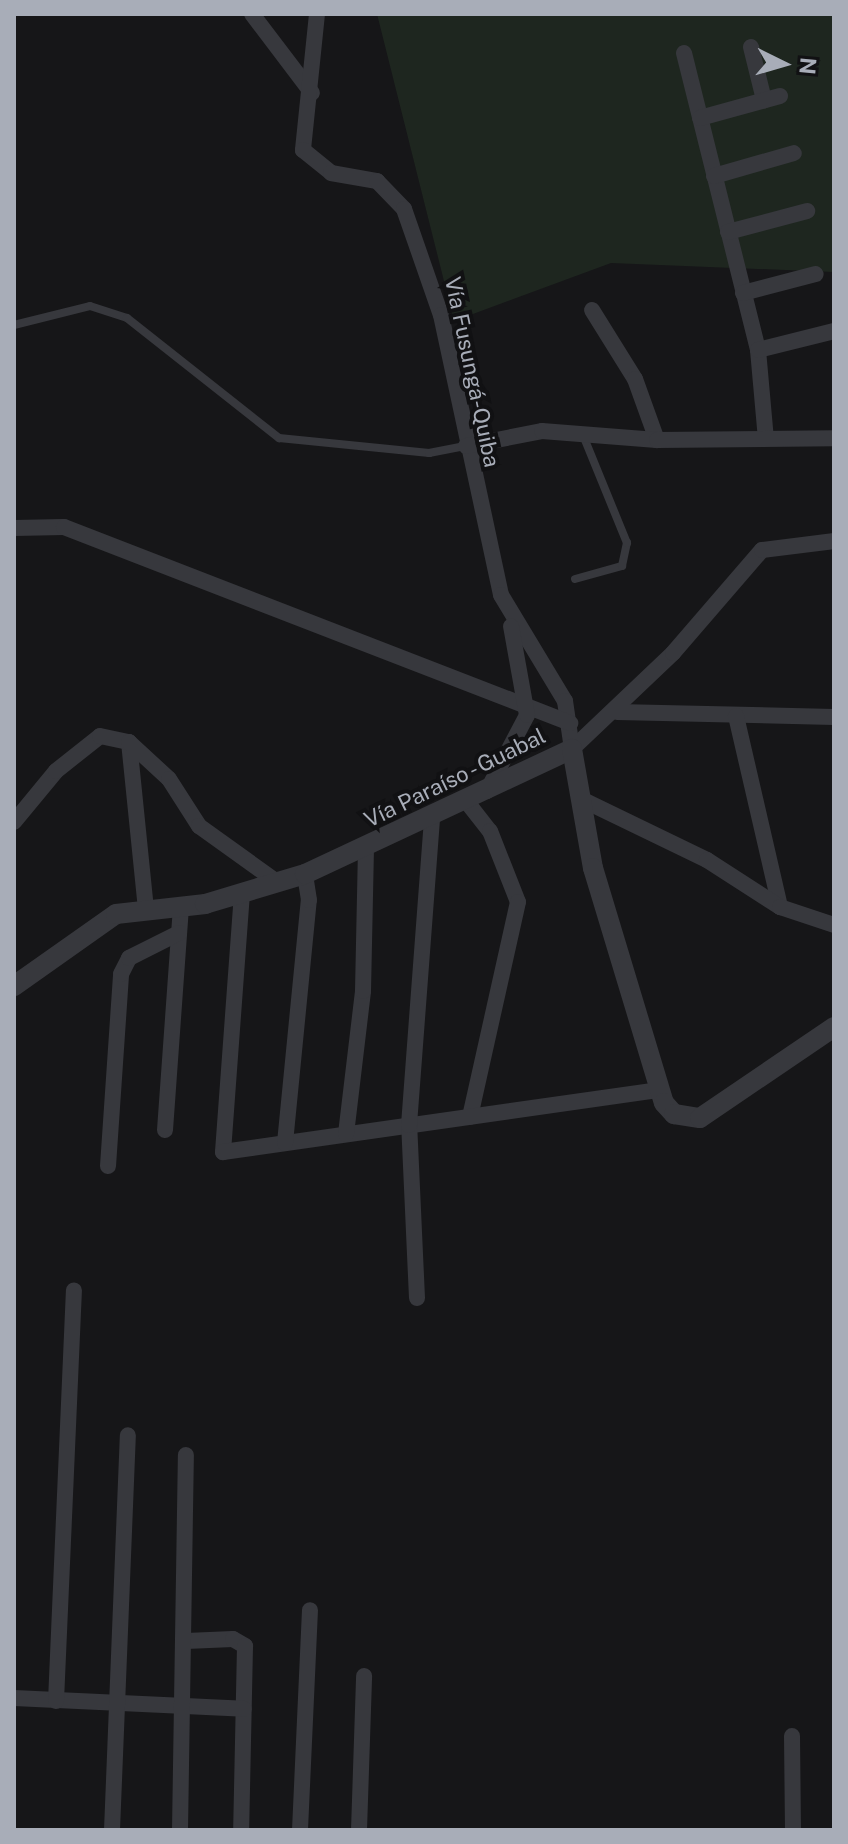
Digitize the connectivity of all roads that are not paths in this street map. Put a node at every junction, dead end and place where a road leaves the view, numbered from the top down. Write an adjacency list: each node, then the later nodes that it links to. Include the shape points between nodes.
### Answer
1 (252, 14): 5 (street)
2 (317, 14): 5 (street, Vía Fusungá-Quiba)
3 (751, 47): 6 (street, via 772,98)
4 (684, 53): 6 (street)
5 (312, 93): 21 (street, Vía Fusungá-Quiba, via 303,150 331,173 377,181 396,192 404,209 441,315)
6 (700, 118): 8 (street)
7 (794, 153): 8 (street)
8 (714, 176): 10 (street)
9 (807, 211): 10 (street)
10 (728, 232): 12 (street)
11 (816, 274): 12 (street)
12 (743, 293): 16 (street)
13 (592, 310): 20 (street, via 635,379)
14 (14, 325): 21 (lane, via 90,306 127,318 279,438 429,453)
15 (834, 331): 16 (street)
16 (758, 350): 19 (street)
17 (582, 432): 20 (street); 21 (street, via 542,431); 24 (lane, via 627,543 622,566)
18 (834, 438): 19 (street)
19 (766, 439): 20 (street)
20 (657, 440)
21 (466, 446): 25 (street, Vía Fusungá-Quiba)
22 (14, 528): 26 (street, via 64,527)
23 (834, 541): 27 (street, via 762,550)
24 (575, 579)
25 (509, 613): 26 (street); 30 (street, via 565,701)
26 (527, 703): 30 (street); 33 (street, via 523,732)
27 (617, 712): 28 (street); 32 (street)
28 (736, 716): 29 (street); 43 (street)
29 (834, 717)
30 (570, 723): 32 (street)
31 (129, 742): 37 (street, via 100,736 56,771); 40 (street, via 169,779 199,826); 44 (street)
32 (572, 749): 33 (street, Vía Paraíso - Guabal); 34 (street, Vía Paraíso - Guabal)
33 (487, 792): 35 (street, Vía Paraíso - Guabal)
34 (581, 799): 43 (street, via 707,860); 49 (street, Vía Paraíso - Guabal, via 593,868)
35 (467, 802): 36 (street, Vía Paraíso - Guabal); 50 (street, via 490,831 518,902)
36 (432, 819): 38 (street, Vía Paraíso - Guabal); 51 (street)
37 (14, 822)
38 (366, 848): 39 (street, Vía Paraíso - Guabal); 53 (street, via 363,991)
39 (305, 874): 40 (street, Vía Paraíso - Guabal); 54 (street, via 309,900)
40 (277, 882): 41 (street, Vía Paraíso - Guabal)
41 (242, 893): 42 (street, Vía Paraíso - Guabal); 54 (street, via 223,1152)
42 (181, 906): 44 (street, Vía Paraíso - Guabal); 46 (street)
43 (780, 907): 45 (street)
44 (146, 910): 47 (street, Vía Paraíso - Guabal, via 95,925)
45 (834, 925)
46 (179, 933): 52 (street); 55 (street, via 129,958 121,974)
47 (14, 986)
48 (834, 1027): 49 (street, via 700,1118 674,1114)
49 (658, 1090): 50 (street)
50 (470, 1117): 51 (street)
51 (409, 1125): 53 (street); 57 (street)
52 (165, 1130)
53 (346, 1134): 54 (street)
54 (285, 1143)
55 (108, 1166)
56 (74, 1290): 64 (street)
57 (417, 1298)
58 (128, 1435): 65 (street)
59 (186, 1455): 61 (street)
60 (310, 1610): 72 (street)
61 (186, 1641): 66 (street); 67 (street, via 242,1641)
62 (364, 1676): 73 (street)
63 (14, 1698): 64 (street)
64 (56, 1701): 65 (street)
65 (116, 1704): 66 (street); 69 (street)
66 (184, 1707): 67 (street); 70 (street)
67 (244, 1709): 71 (street)
68 (792, 1736): 74 (street)
69 (112, 1830)
70 (180, 1830)
71 (241, 1830)
72 (300, 1830)
73 (359, 1830)
74 (793, 1830)

